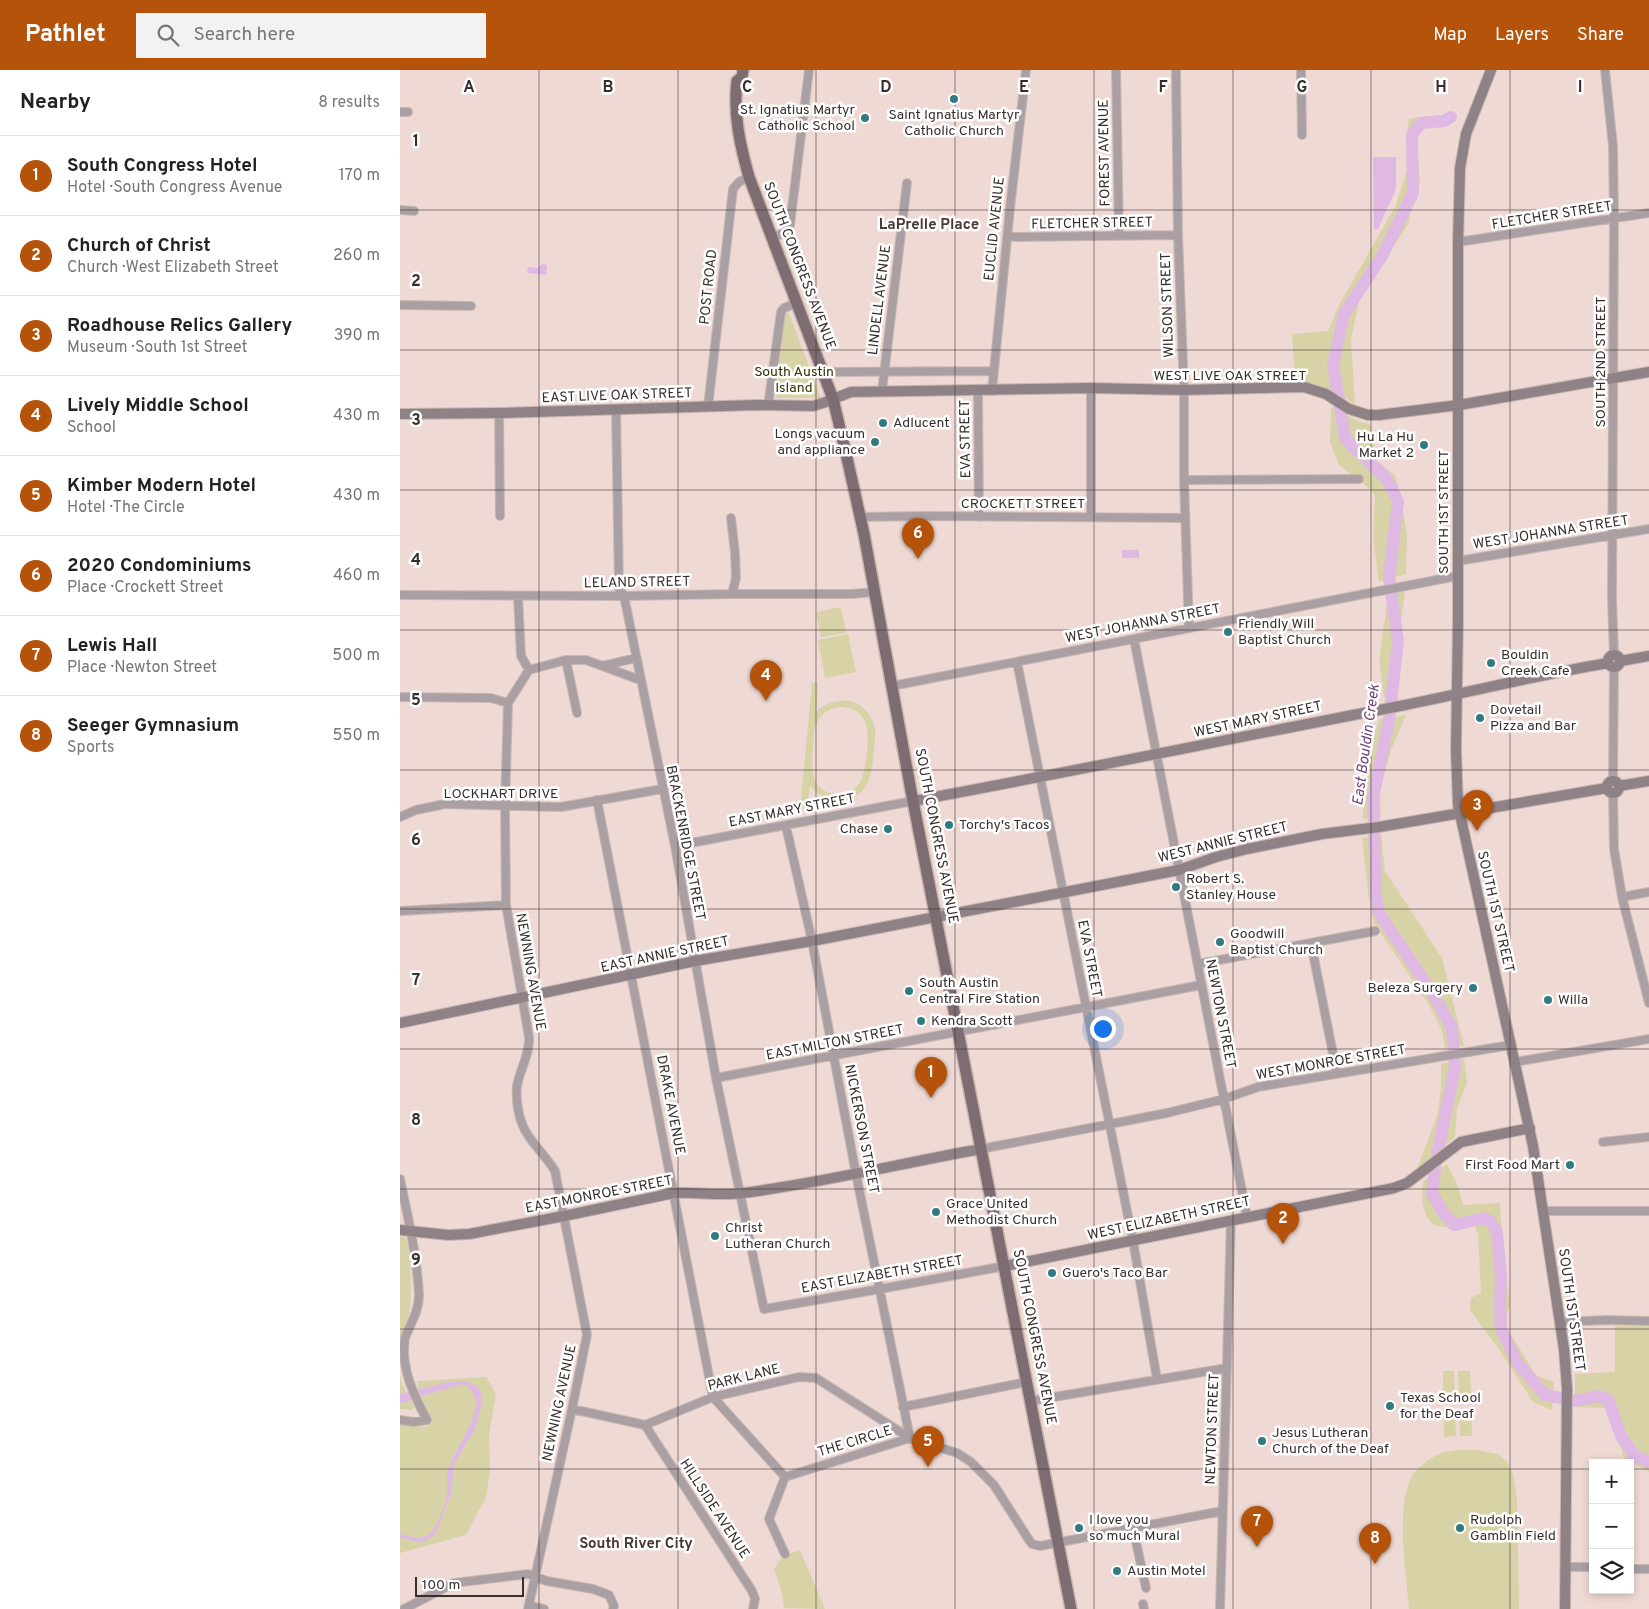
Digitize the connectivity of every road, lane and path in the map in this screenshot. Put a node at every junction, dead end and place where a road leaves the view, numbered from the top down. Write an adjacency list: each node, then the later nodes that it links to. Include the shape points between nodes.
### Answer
1 (809, 70): 19 (street, via 790,225 786,232)
2 (1026, 70): 18 (street, EUCLID AVENUE)
3 (1116, 70): 16 (street, FOREST AVENUE)
4 (1176, 70): 17 (street, WILSON STREET)
5 (1300, 70): 9 (street)
6 (1491, 70): 20 (street, SOUTH 1ST STREET, via 1462,152)
7 (1605, 70): 15 (street, SOUTH 2ND STREET, via 1613,146)
8 (738, 74): 10 (main road, SOUTH CONGRESS AVENUE, via 738,131)
9 (1302, 135)
10 (749, 177): 19 (main road, SOUTH CONGRESS AVENUE); 37 (street, POST ROAD, via 733,189)
11 (907, 183): 24 (street, LINDELL AVENUE)
12 (400, 210): 13 (street)
13 (414, 211)
14 (1649, 213): 15 (street, FLETCHER STREET)
15 (1614, 219): 20 (street, FLETCHER STREET); 28 (street, SOUTH 2ND STREET)
16 (1119, 235): 17 (street, FLETCHER STREET); 18 (street, FLETCHER STREET)
17 (1178, 235): 31 (street, WILSON STREET)
18 (1007, 237): 25 (street, EUCLID AVENUE)
19 (772, 238): 21 (main road, SOUTH CONGRESS AVENUE)
20 (1458, 242): 35 (street, SOUTH 1ST STREET)
21 (797, 302): 26 (main road, SOUTH CONGRESS AVENUE); 36 (street, via 781,312)
22 (400, 305): 23 (street)
23 (471, 306)
24 (884, 371): 25 (street); 26 (street); 32 (street, LINDELL AVENUE)
25 (993, 371): 33 (street, EUCLID AVENUE)
26 (823, 372): 34 (main road, SOUTH CONGRESS AVENUE)
27 (1649, 372): 28 (street, WEST LIVE OAK STREET)
28 (1613, 378): 35 (street, WEST LIVE OAK STREET); 50 (street, SOUTH 2ND STREET)
29 (1091, 388): 31 (street, WEST LIVE OAK STREET); 33 (street, WEST LIVE OAK STREET); 46 (street)
30 (978, 390): 32 (street, WEST LIVE OAK STREET); 33 (street, WEST LIVE OAK STREET); 45 (street, EVA STREET)
31 (1184, 390): 35 (street, WEST LIVE OAK STREET, via 1304,387 1368,415); 41 (street, WILSON STREET)
32 (882, 391): 34 (street, WEST LIVE OAK STREET, via 851,392)
33 (992, 391)
34 (833, 399): 36 (street, EAST LIVE OAK STREET, via 812,406); 44 (main road, SOUTH CONGRESS AVENUE)
35 (1459, 404): 51 (street, SOUTH 1ST STREET)
36 (768, 406): 37 (street, EAST LIVE OAK STREET)
37 (708, 407): 38 (street, EAST LIVE OAK STREET)
38 (616, 410): 39 (street, EAST LIVE OAK STREET); 57 (street, BRACKENRIDGE STREET, via 619,589)
39 (499, 413): 40 (street, EAST LIVE OAK STREET); 43 (street)
40 (400, 414)
41 (1184, 480): 42 (street); 48 (street, WILSON STREET)
42 (1359, 480)
43 (500, 516)
44 (860, 517): 45 (street, CROCKETT STREET); 53 (main road, SOUTH CONGRESS AVENUE)
45 (980, 517): 46 (street, CROCKETT STREET)
46 (1091, 517): 48 (street, CROCKETT STREET)
47 (731, 518): 54 (street, via 736,578)
48 (1186, 518): 58 (street, WILSON STREET)
49 (1649, 529): 50 (street, WEST JOHANNA STREET)
50 (1613, 535): 51 (street, WEST JOHANNA STREET); 63 (street, SOUTH 2ND STREET)
51 (1458, 561): 52 (street, SOUTH 1ST STREET)
52 (1458, 576): 58 (street, WEST JOHANNA STREET); 69 (street, SOUTH 1ST STREET)
53 (874, 592): 54 (street, LELAND STREET, via 844,595); 68 (main road, SOUTH CONGRESS AVENUE)
54 (732, 594): 57 (street, LELAND STREET)
55 (400, 595): 56 (street, LELAND STREET)
56 (518, 596): 57 (street, LELAND STREET); 66 (street, via 521,656)
57 (624, 596): 61 (street, BRACKENRIDGE STREET)
58 (1189, 628): 59 (street, WEST JOHANNA STREET)
59 (1134, 639): 64 (street, WEST JOHANNA STREET); 73 (street, NEWTON STREET)
60 (1649, 656): 63 (street, WEST MARY STREET)
61 (636, 658): 65 (street); 67 (street, BRACKENRIDGE STREET)
62 (566, 660): 65 (street, via 586,660); 66 (street); 72 (street)
63 (1614, 661): 69 (street, WEST MARY STREET); 76 (street, SOUTH 2ND STREET)
64 (1018, 662): 68 (street, WEST JOHANNA STREET); 74 (street, EVA STREET)
65 (602, 666): 67 (street)
66 (529, 670): 71 (street)
67 (640, 680): 77 (street, BRACKENRIDGE STREET)
68 (892, 686): 79 (main road, SOUTH CONGRESS AVENUE)
69 (1457, 694): 73 (street, WEST MARY STREET); 81 (street, SOUTH 1ST STREET)
70 (400, 697): 71 (street, via 491,698)
71 (508, 702): 80 (street, NEWNING AVENUE)
72 (577, 713)
73 (1157, 754): 74 (street, WEST MARY STREET); 85 (street, NEWTON STREET)
74 (1040, 776): 79 (street, WEST MARY STREET); 86 (street, EVA STREET)
75 (1649, 782): 76 (street, WEST ANNIE STREET)
76 (1613, 787): 81 (street, WEST ANNIE STREET); 88 (street, SOUTH 2ND STREET, via 1614,850)
77 (662, 788): 78 (street, LOCKHART DRIVE); 84 (street, BRACKENRIDGE STREET)
78 (597, 800): 80 (street, LOCKHART DRIVE, via 561,807); 97 (street, DRAKE AVENUE)
79 (914, 801): 83 (street, EAST MARY STREET); 91 (main road, SOUTH CONGRESS AVENUE)
80 (505, 806): 82 (street, LOCKHART DRIVE, via 445,804); 89 (street, NEWNING AVENUE)
81 (1459, 813): 85 (street, WEST ANNIE STREET, via 1247,849); 105 (street, SOUTH 1ST STREET)
82 (400, 816)
83 (786, 826): 84 (street, EAST MARY STREET); 93 (street, NICKERSON STREET)
84 (675, 846): 95 (street, BRACKENRIDGE STREET)
85 (1179, 870): 86 (street, WEST ANNIE STREET); 96 (street, NEWTON STREET)
86 (1063, 892): 91 (street, WEST ANNIE STREET); 101 (street, EVA STREET)
87 (1649, 892): 88 (street)
88 (1622, 897): 100 (street, SOUTH 2ND STREET)
89 (506, 905): 90 (street); 99 (street, NEWNING AVENUE)
90 (400, 912)
91 (936, 917): 93 (street, EAST ANNIE STREET); 103 (main road, SOUTH CONGRESS AVENUE)
92 (1375, 930): 94 (street)
93 (812, 941): 95 (street, EAST ANNIE STREET); 106 (street, NICKERSON STREET)
94 (1311, 943): 96 (street); 108 (street)
95 (695, 961): 97 (street, EAST ANNIE STREET); 109 (street, BRACKENRIDGE STREET)
96 (1198, 964): 98 (street, NEWTON STREET)
97 (632, 976): 99 (street, EAST ANNIE STREET); 118 (street, DRAKE AVENUE)
98 (1201, 985): 101 (street, EAST MILTON STREET); 110 (street, NEWTON STREET)
99 (522, 998): 102 (street, EAST ANNIE STREET); 122 (street, NEWNING AVENUE, via 530,1045 516,1087 518,1110 529,1139 555,1171)
100 (1649, 1003)
101 (1085, 1007): 103 (street, EAST MILTON STREET); 111 (street, EVA STREET)
102 (400, 1023)
103 (958, 1032): 106 (street, EAST MILTON STREET); 115 (main road, SOUTH CONGRESS AVENUE)
104 (1649, 1039): 107 (street)
105 (1511, 1045): 107 (street, SOUTH 1ST STREET); 108 (street, WEST MONROE STREET)
106 (834, 1055): 109 (street, EAST MILTON STREET); 116 (street, NICKERSON STREET)
107 (1514, 1062): 112 (street, SOUTH 1ST STREET)
108 (1337, 1074): 110 (street, WEST MONROE STREET, via 1258,1087)
109 (716, 1078): 119 (street, BRACKENRIDGE STREET)
110 (1224, 1099): 111 (street, WEST MONROE STREET); 123 (street, NEWTON STREET)
111 (1109, 1125): 115 (street, WEST MONROE STREET); 127 (street, EVA STREET)
112 (1530, 1128): 120 (street, SOUTH 1ST STREET); 123 (street, WEST ELIZABETH STREET, via 1460,1142 1420,1174 1394,1188)
113 (1649, 1137): 114 (street)
114 (1603, 1142)
115 (981, 1149): 116 (street, EAST MONROE STREET); 128 (main road, SOUTH CONGRESS AVENUE)
116 (856, 1174): 119 (street, EAST MONROE STREET); 129 (street, NICKERSON STREET)
117 (400, 1179): 126 (street)
118 (674, 1193): 119 (street, EAST MONROE STREET); 122 (street, EAST MONROE STREET); 136 (street, DRAKE AVENUE)
119 (741, 1194): 130 (street, BRACKENRIDGE STREET)
120 (1542, 1211): 121 (street); 131 (street, SOUTH 1ST STREET)
121 (1649, 1211)
122 (564, 1216): 126 (street, EAST MONROE STREET, via 469,1234); 139 (street, NEWNING AVENUE, via 587,1335)
123 (1248, 1217): 124 (street, WEST ELIZABETH STREET)
124 (1231, 1220): 127 (street, WEST ELIZABETH STREET); 133 (street, NEWTON STREET)
125 (400, 1230): 126 (street, EAST MONROE STREET)
126 (411, 1232): 140 (street, via 419,1296 417,1312 403,1346 403,1357 407,1382 428,1420)
127 (1133, 1241): 128 (street, WEST ELIZABETH STREET); 134 (street, EVA STREET)
128 (1006, 1266): 129 (street, EAST ELIZABETH STREET); 135 (main road, SOUTH CONGRESS AVENUE)
129 (880, 1289): 130 (street, EAST ELIZABETH STREET); 138 (street, NICKERSON STREET)
130 (764, 1309)
131 (1560, 1322): 132 (street); 148 (street, SOUTH 1ST STREET, via 1567,1388)
132 (1649, 1322)
133 (1227, 1368): 134 (street); 144 (street, NEWTON STREET)
134 (1157, 1379): 137 (street)
135 (1026, 1382): 137 (main road, SOUTH CONGRESS AVENUE); 138 (street)
136 (713, 1397): 141 (street, PARK LANE); 142 (street, PARK LANE, via 799,1377 816,1378); 143 (street)
137 (1030, 1401): 146 (main road, SOUTH CONGRESS AVENUE)
138 (903, 1407): 142 (street, NICKERSON STREET)
139 (572, 1409): 141 (street); 152 (street, NEWNING AVENUE)
140 (400, 1420)
141 (645, 1425): 158 (street, HILLSIDE AVENUE, via 752,1591 755,1599)
142 (910, 1438): 143 (street, THE CIRCLE); 146 (street, THE CIRCLE, via 957,1453 971,1462 994,1486 1032,1544 1040,1546)
143 (785, 1477): 147 (street, via 769,1519)
144 (1222, 1511): 145 (street); 160 (street, NEWTON STREET)
145 (1134, 1528): 146 (street); 153 (street)
146 (1058, 1542): 159 (main road, SOUTH CONGRESS AVENUE)
147 (784, 1554)
148 (1565, 1566): 149 (street); 161 (street, SOUTH 1ST STREET)
149 (1589, 1567)
150 (1634, 1569): 151 (street)
151 (1649, 1569)
152 (536, 1577): 154 (street, NEWNING AVENUE); 155 (street, via 528,1574 454,1583); 157 (street, via 609,1594)
153 (1146, 1588)
154 (529, 1607): 156 (street)
155 (404, 1609)
156 (544, 1609)
157 (613, 1609)
158 (753, 1609)
159 (1071, 1609)
160 (1220, 1609)
161 (1564, 1609)

